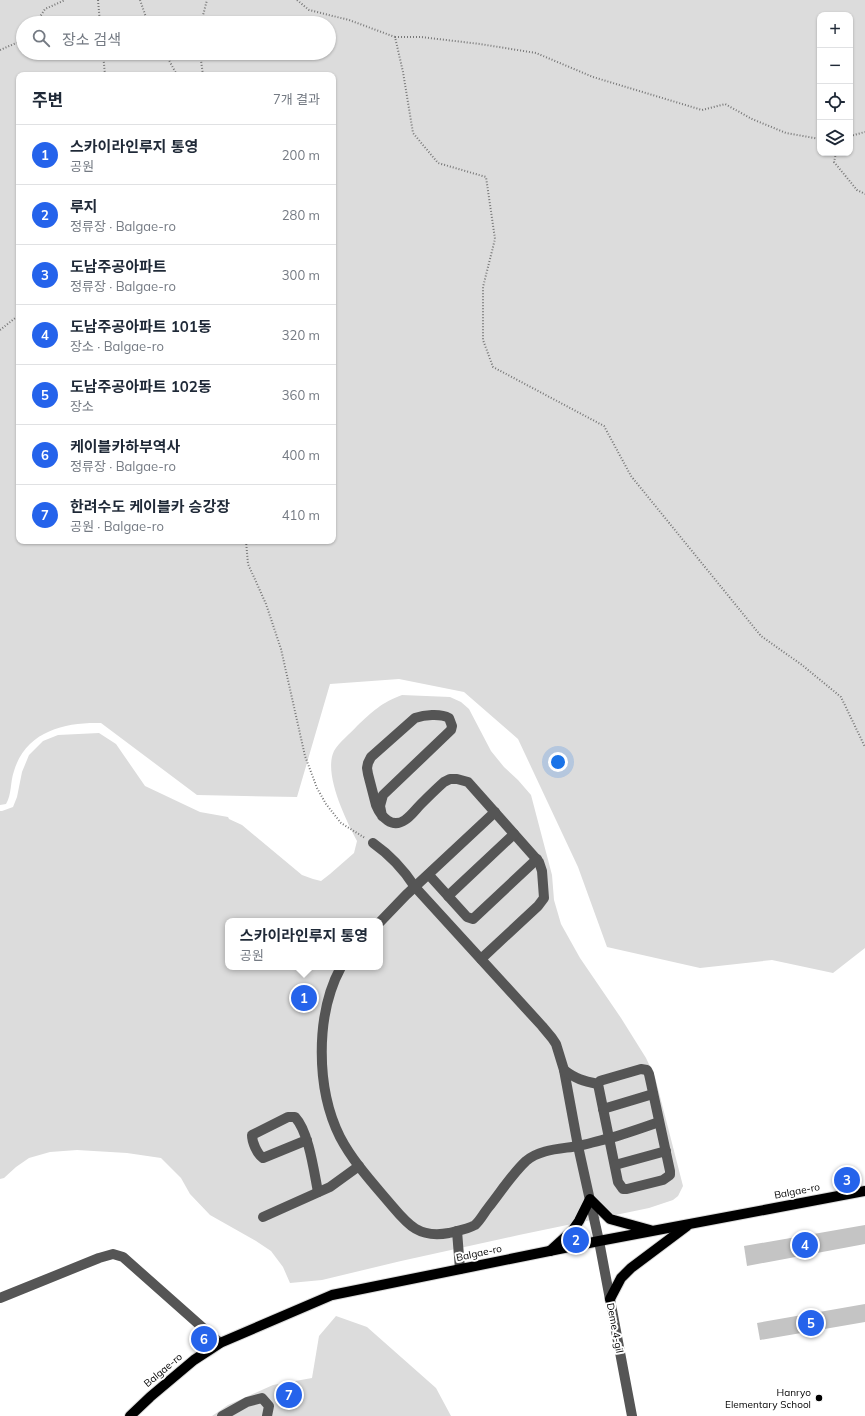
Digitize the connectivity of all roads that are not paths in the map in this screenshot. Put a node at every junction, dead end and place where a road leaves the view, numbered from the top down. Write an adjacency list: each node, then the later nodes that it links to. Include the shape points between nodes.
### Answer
1 (495, 812): 2 (street, via 468,782 450,779 406,820 390,822); 3 (street); 6 (street)
2 (382, 816): 2 (street, via 380,806 383,795 450,730 452,726 449,718 441,715 415,718 371,757 367,768 376,805)
3 (514, 834): 5 (street); 8 (street)
4 (373, 843): 7 (street, Deme 4-gil, via 405,872)
5 (537, 859): 8 (street, via 472,919 467,917); 10 (street, via 541,866 544,898)
6 (429, 875): 7 (street); 8 (street)
7 (415, 887): 9 (street); 10 (street, Deme 4-gil)
8 (448, 896)
9 (383, 919)
10 (482, 959): 12 (street, Deme 4-gil, via 552,1038)
11 (340, 970): 22 (street, via 332,987 323,1028 323,1076 326,1097 334,1121)
12 (564, 1070): 13 (street, via 575,1079); 19 (street, Deme 4-gil)
13 (598, 1084): 14 (street, via 603,1080 645,1069 649,1074); 15 (street)
14 (653, 1094): 15 (street); 16 (street)
15 (603, 1109): 17 (street)
16 (659, 1122): 17 (street); 20 (street)
17 (609, 1138): 19 (street); 21 (street)
18 (307, 1140): 18 (street, via 298,1120 292,1116 252,1135 263,1158); 24 (street)
19 (578, 1146): 25 (street, Deme 4-gil); 28 (street, via 546,1152 528,1160 474,1225)
20 (666, 1151): 21 (street); 21 (street, via 670,1175 663,1180 623,1189 618,1182)
21 (615, 1165)
22 (358, 1166): 24 (street, via 330,1187); 28 (street, via 415,1230 431,1234)
23 (865, 1191): 27 (main road, Balgae-ro)
24 (318, 1192): 26 (street)
25 (590, 1199): 29 (main road, via 610,1219); 30 (street, Deme 4-gil); 31 (main road, via 579,1222)
26 (263, 1217)
27 (688, 1224): 29 (main road, Balgae-ro); 34 (main road, via 630,1268 621,1278)
28 (457, 1231): 32 (street)
29 (652, 1231): 30 (main road, Balgae-ro)
30 (599, 1240): 31 (main road, Balgae-ro); 34 (street, Deme 4-gil)
31 (550, 1251): 32 (main road, Balgae-ro)
32 (460, 1269): 35 (main road, Balgae-ro, via 332,1295)
33 (0, 1298): 35 (street, via 113,1254 123,1257)
34 (610, 1299): 39 (street, Deme 4-gil)
35 (220, 1342): 36 (main road, Balgae-ro, via 194,1360)
36 (130, 1416)
37 (222, 1416): 38 (street, via 247,1402 262,1398 269,1406)
38 (267, 1416)
39 (632, 1416)

